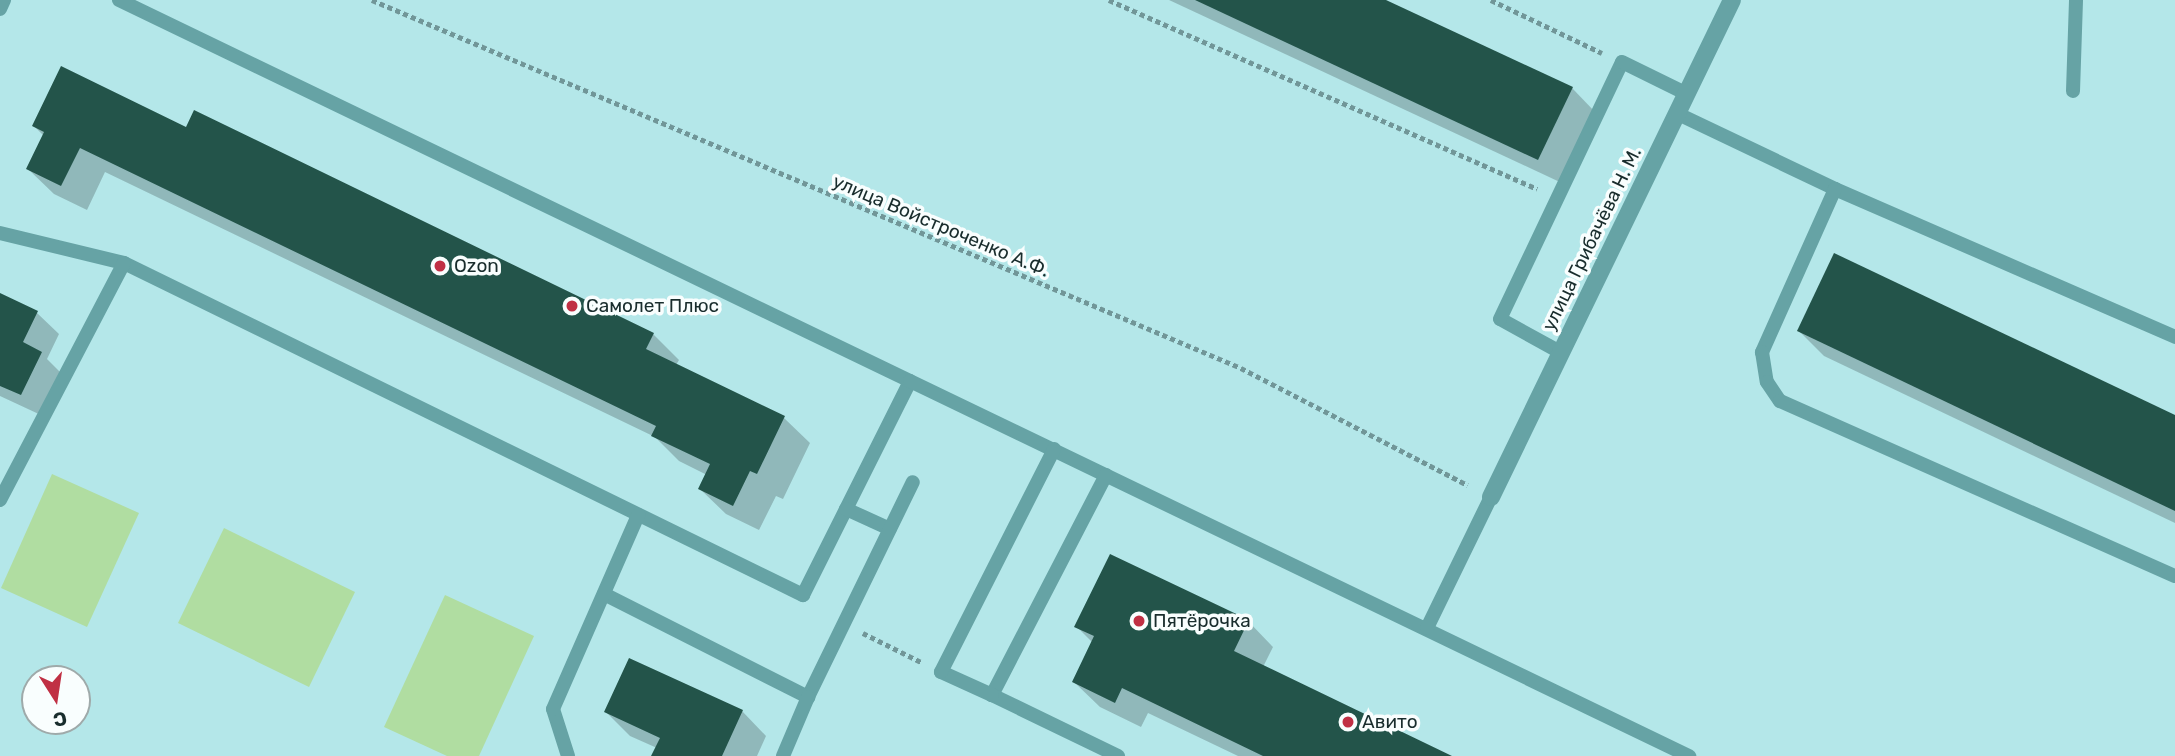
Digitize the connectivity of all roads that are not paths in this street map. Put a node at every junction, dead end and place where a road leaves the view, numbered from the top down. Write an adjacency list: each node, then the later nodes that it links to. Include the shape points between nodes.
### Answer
1 (4, 0): 5 (lane)
2 (118, 0): 14 (lane)
3 (1732, 0): 7 (street, улица Грибачёва Н. М.)
4 (2076, 0): 6 (lane)
5 (0, 9)
6 (2073, 91)
7 (1685, 93): 8 (street, улица Грибачёва Н. М.); 13 (lane, via 1622,62 1500,319)
8 (1676, 113): 9 (lane); 13 (street, улица Грибачёва Н. М.)
9 (1835, 189): 12 (lane); 23 (lane, via 1762,352 1767,382 1780,401)
10 (0, 233): 11 (lane)
11 (124, 263): 19 (lane); 21 (lane)
12 (2175, 337)
13 (1560, 352): 18 (street, улица Грибачёва Н. М.)
14 (910, 381): 15 (lane); 20 (lane)
15 (1054, 449): 16 (lane); 26 (lane, via 941,672)
16 (1106, 475): 25 (lane); 26 (lane)
17 (913, 482): 22 (lane)
18 (1491, 497): 25 (lane)
19 (0, 500)
20 (846, 509): 21 (lane, via 803,595); 22 (lane)
21 (638, 515): 24 (lane)
22 (890, 529): 27 (lane)
23 (2175, 576)
24 (604, 594): 27 (lane); 28 (lane, via 553,709)
25 (1427, 628): 31 (lane)
26 (992, 695): 30 (lane)
27 (808, 697): 29 (lane)
28 (568, 756)
29 (783, 756)
30 (1118, 756)
31 (1689, 756)

